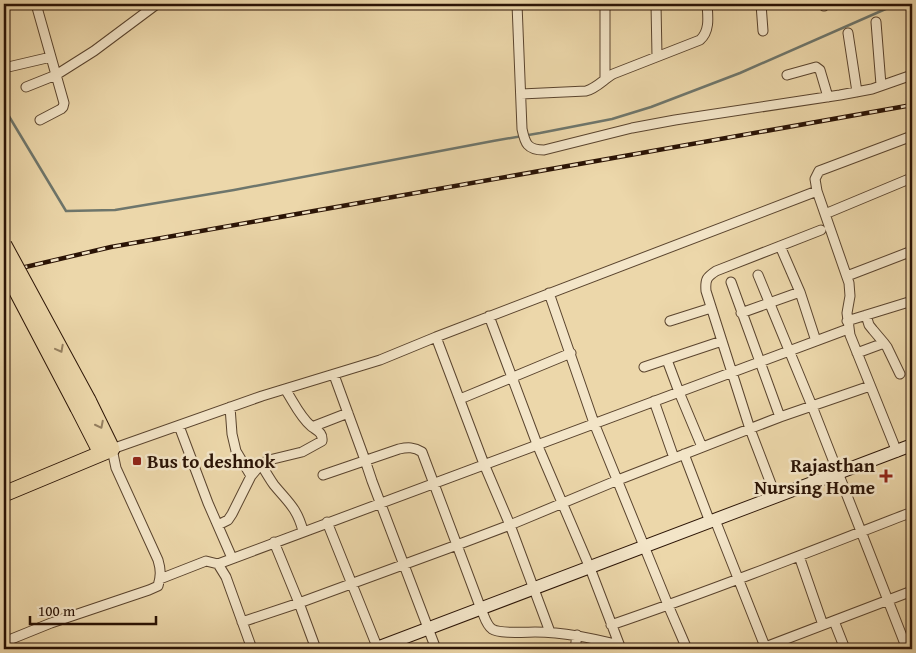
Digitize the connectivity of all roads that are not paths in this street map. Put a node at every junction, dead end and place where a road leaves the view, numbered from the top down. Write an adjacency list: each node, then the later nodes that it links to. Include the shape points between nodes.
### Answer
1 (36, 4): 12 (street)
2 (157, 4): 14 (street)
3 (517, 4): 21 (street)
4 (605, 4): 17 (street)
5 (656, 4): 11 (street)
6 (707, 4): 11 (street, via 708,23 704,36)
7 (761, 4): 9 (street)
8 (876, 22): 18 (street)
9 (763, 31)
10 (848, 33): 20 (street)
11 (657, 56): 17 (street)
12 (51, 57): 13 (street); 14 (street)
13 (4, 68)
14 (56, 75): 19 (street); 23 (street, via 63,108)
15 (787, 75): 22 (street, via 819,68)
16 (912, 75): 18 (street)
17 (605, 79): 21 (street, via 594,89 586,91)
18 (882, 86): 20 (street)
19 (26, 87)
20 (856, 92): 22 (street)
21 (521, 94): 22 (street, via 524,141 536,150 675,120)
22 (828, 97)
23 (40, 120)
24 (912, 136): 26 (street, via 819,172 815,179)
25 (909, 179): 27 (street)
26 (817, 191): 27 (street); 37 (street)
27 (825, 214): 34 (street)
28 (821, 230): 30 (street)
29 (4, 245): 65 (main road, one-way to 65, bridge)
30 (780, 246): 36 (street); 40 (street, via 716,270 709,276 705,282)
31 (912, 251): 34 (street)
32 (4, 267): 65 (main road, bridge)
33 (758, 275): 39 (street)
34 (847, 276): 45 (street, via 851,289)
35 (731, 282): 41 (street)
36 (800, 292): 39 (street); 47 (street)
37 (549, 293): 43 (street); 51 (street)
38 (912, 301): 42 (street)
39 (770, 303): 41 (street); 50 (street)
40 (711, 308): 44 (street); 48 (street)
41 (741, 313): 54 (street)
42 (866, 315): 45 (street); 49 (street)
43 (489, 316): 46 (street); 59 (street)
44 (670, 322)
45 (847, 325): 47 (street); 52 (street)
46 (436, 337): 58 (street); 63 (street)
47 (816, 340): 50 (street)
48 (722, 341): 53 (street); 56 (street)
49 (884, 343): 52 (street); 57 (street)
50 (789, 351): 54 (street); 66 (street)
51 (571, 353): 59 (street); 70 (street)
52 (857, 353): 60 (street)
53 (667, 360): 55 (street); 62 (street)
54 (759, 362): 56 (street); 69 (street)
55 (644, 367)
56 (732, 372): 62 (street); 73 (street)
57 (900, 374)
58 (334, 375): 61 (street); 68 (street)
59 (513, 377): 63 (street); 74 (street)
60 (870, 386): 66 (street); 78 (street)
61 (285, 389): 67 (street); 72 (street)
62 (679, 392): 64 (street); 76 (street)
63 (460, 399): 83 (street)
64 (654, 401): 70 (street); 80 (street)
65 (83, 404): 77 (main road)
66 (812, 406): 69 (street); 84 (street)
67 (230, 408): 71 (street); 86 (street, via 236,451)
68 (348, 413): 72 (street); 81 (street)
69 (780, 417): 73 (street)
70 (594, 423): 74 (street); 87 (street)
71 (179, 426): 77 (street); 96 (street)
72 (312, 427): 82 (street, via 321,434 322,441 302,452)
73 (750, 429): 76 (street); 90 (street)
74 (537, 444): 83 (street); 92 (street)
75 (912, 446): 78 (street)
76 (702, 447): 79 (street)
77 (107, 451): 89 (main road); 108 (street, via 158,560)
78 (897, 452): 84 (street)
79 (684, 454): 80 (street); 94 (street)
80 (674, 458): 87 (street)
81 (365, 460): 85 (street); 88 (street, via 399,449 416,448 422,452); 91 (street)
82 (261, 464): 86 (street); 98 (street, via 294,507)
83 (484, 464): 88 (street); 97 (street)
84 (839, 474): 90 (street); 99 (street)
85 (323, 475)
86 (251, 476): 96 (street, via 228,520)
87 (618, 480): 92 (street); 102 (street)
88 (434, 482): 91 (street); 101 (street)
89 (4, 494)
90 (776, 497): 94 (street)
91 (380, 503): 95 (street); 106 (street)
92 (562, 503): 97 (street); 107 (street)
93 (912, 512): 99 (street)
94 (713, 521): 102 (street); 109 (street)
95 (327, 522): 98 (street); 110 (street)
96 (218, 525): 104 (street)
97 (510, 525): 101 (street); 111 (street)
98 (304, 531): 100 (street)
99 (862, 532): 103 (street); 113 (street)
100 (274, 542): 104 (street); 114 (street)
101 (457, 545): 106 (street); 116 (street)
102 (644, 547): 107 (street); 115 (street)
103 (799, 556): 109 (street); 120 (street)
104 (232, 558): 105 (street)
105 (218, 564): 108 (street, via 206,561); 118 (street)
106 (403, 565): 110 (street); 121 (street)
107 (590, 568): 111 (street); 119 (street)
108 (160, 579): 124 (street, via 158,586 149,590)
109 (738, 580): 115 (street); 132 (street)
110 (351, 584): 114 (street); 128 (street)
111 (534, 589): 116 (street); 122 (street)
112 (912, 591): 113 (street)
113 (887, 600): 117 (street); 134 (street)
114 (300, 603): 118 (street); 127 (street)
115 (668, 606): 119 (street); 131 (street)
116 (481, 609): 121 (street); 122 (street, via 487,624 496,631)
117 (834, 621): 120 (street); 133 (street)
118 (242, 622): 126 (street)
119 (612, 624): 125 (street)
120 (823, 625): 132 (street)
121 (428, 629): 128 (street); 129 (street)
122 (550, 632): 123 (street)
123 (577, 635): 125 (street); 130 (street)
124 (4, 642)
125 (620, 647)
126 (252, 649)
127 (316, 649)
128 (376, 649)
129 (436, 649)
130 (576, 649)
131 (687, 649)
132 (764, 649)
133 (845, 649)
134 (907, 649)

